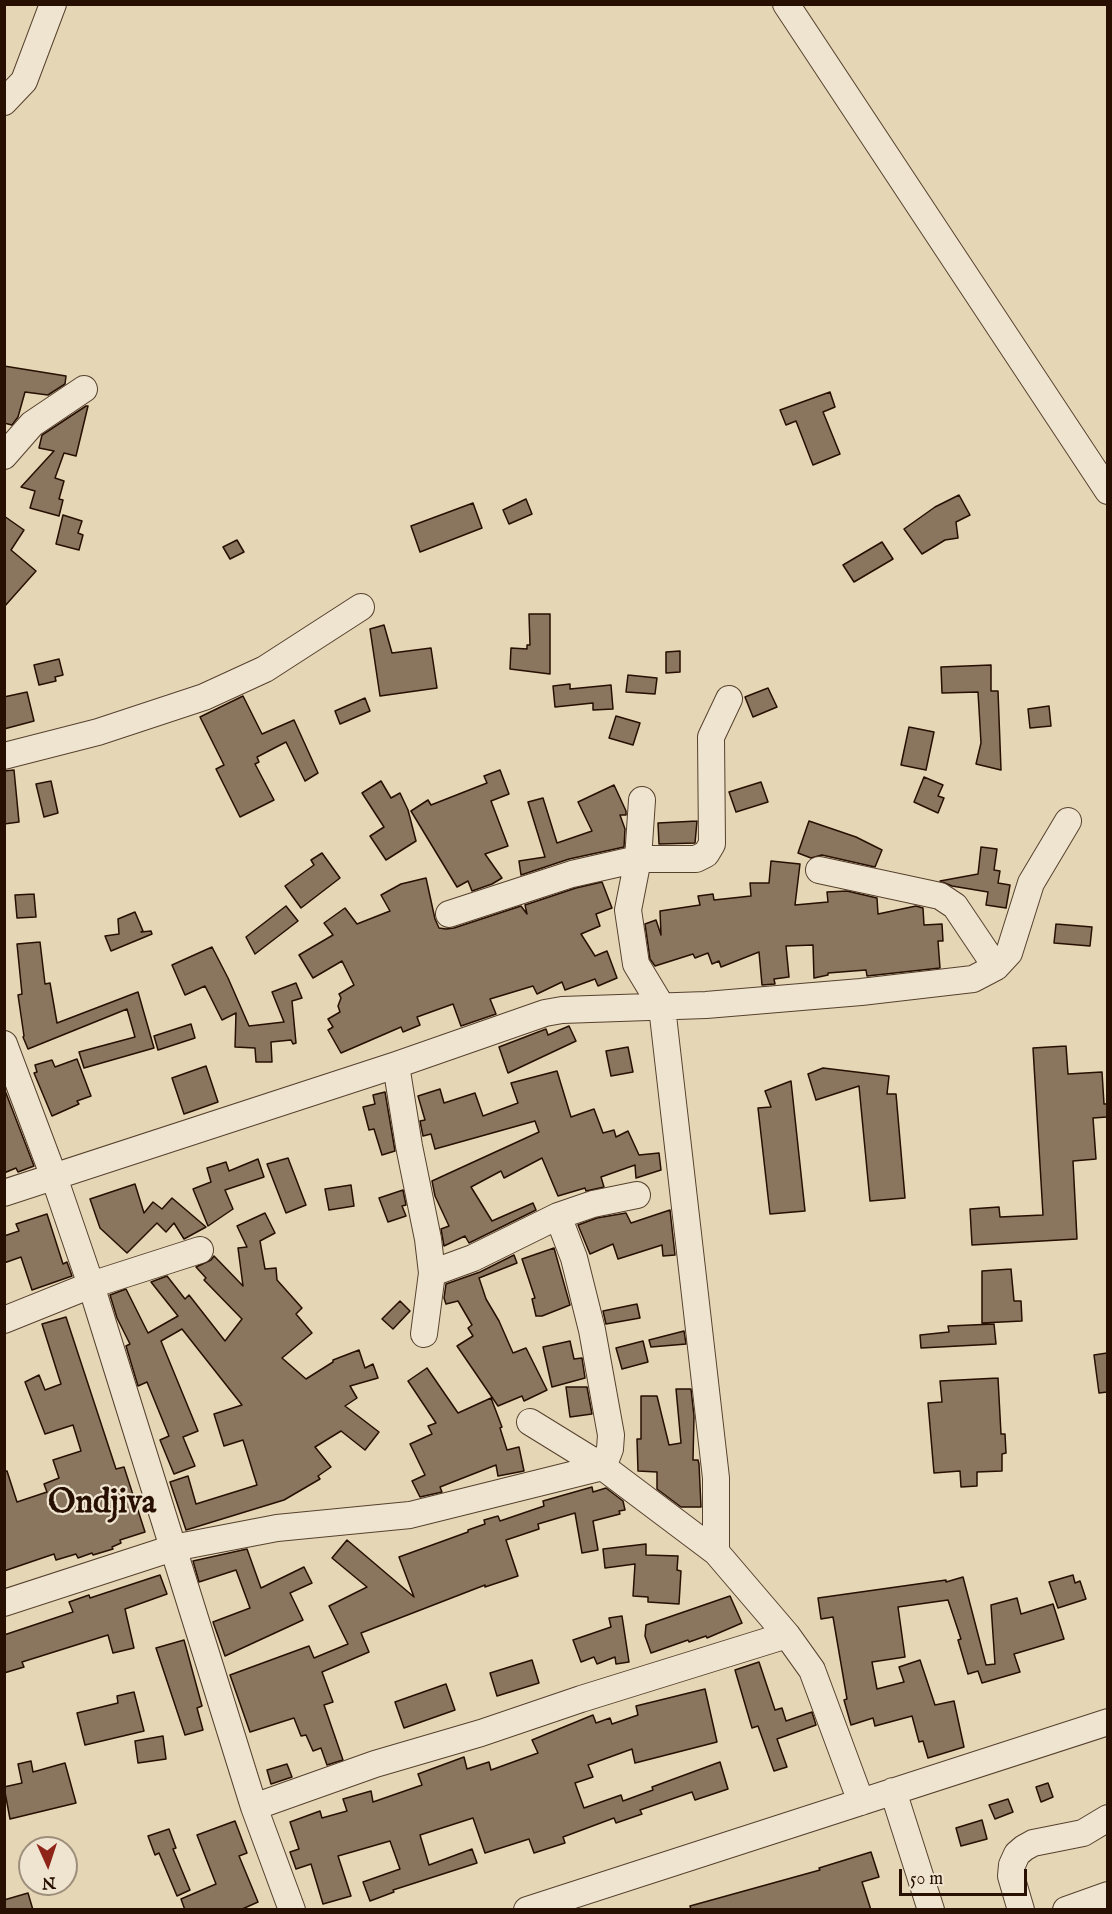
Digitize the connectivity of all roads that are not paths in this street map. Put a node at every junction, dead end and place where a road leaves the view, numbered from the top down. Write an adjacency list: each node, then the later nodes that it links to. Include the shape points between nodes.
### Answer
1 (53, 4): 3 (street, via 24,81)
2 (786, 4): 6 (street)
3 (4, 102)
4 (84, 389): 5 (street, via 32,424)
5 (4, 456)
6 (1107, 491)
7 (361, 607): 9 (street, via 265,669 204,697 98,732)
8 (729, 699): 12 (street, via 711,737 712,844 706,854 696,859)
9 (4, 756)
10 (642, 800): 12 (street)
11 (1068, 821): 15 (street, via 1031,883 1009,953)
12 (638, 859): 14 (street, via 572,874); 16 (street, via 628,910 636,964)
13 (819, 870): 15 (street, via 940,896 955,906)
14 (449, 914)
15 (996, 968): 16 (street, via 973,979 861,992)
16 (662, 1006): 18 (street, via 545,1013); 31 (street, via 716,1478)
17 (4, 1044): 19 (street)
18 (396, 1065): 19 (street); 24 (street)
19 (54, 1177): 20 (street); 25 (street)
20 (4, 1193)
21 (637, 1196): 22 (street)
22 (558, 1216): 24 (street, via 474,1258); 29 (street, via 574,1258 592,1330 611,1435)
23 (200, 1250): 25 (street)
24 (432, 1274): 27 (street)
25 (91, 1285): 26 (street); 30 (street)
26 (4, 1320)
27 (424, 1334)
28 (530, 1422): 29 (street)
29 (603, 1467): 30 (street, via 410,1515 278,1528); 31 (street)
30 (173, 1548): 32 (street); 37 (street)
31 (716, 1552): 33 (street)
32 (4, 1603)
33 (787, 1635): 36 (street, via 812,1670); 37 (street, via 482,1734 375,1764)
34 (1107, 1722): 35 (street)
35 (893, 1791): 36 (street); 43 (street)
36 (861, 1802): 40 (street)
37 (254, 1807): 41 (street)
38 (1107, 1818): 44 (street, via 1083,1833 1034,1843 1017,1854 1011,1876)
39 (1107, 1895): 45 (street)
40 (598, 1899): 42 (street)
41 (292, 1910)
42 (527, 1910)
43 (931, 1910)
44 (1021, 1910)
45 (1066, 1910)

